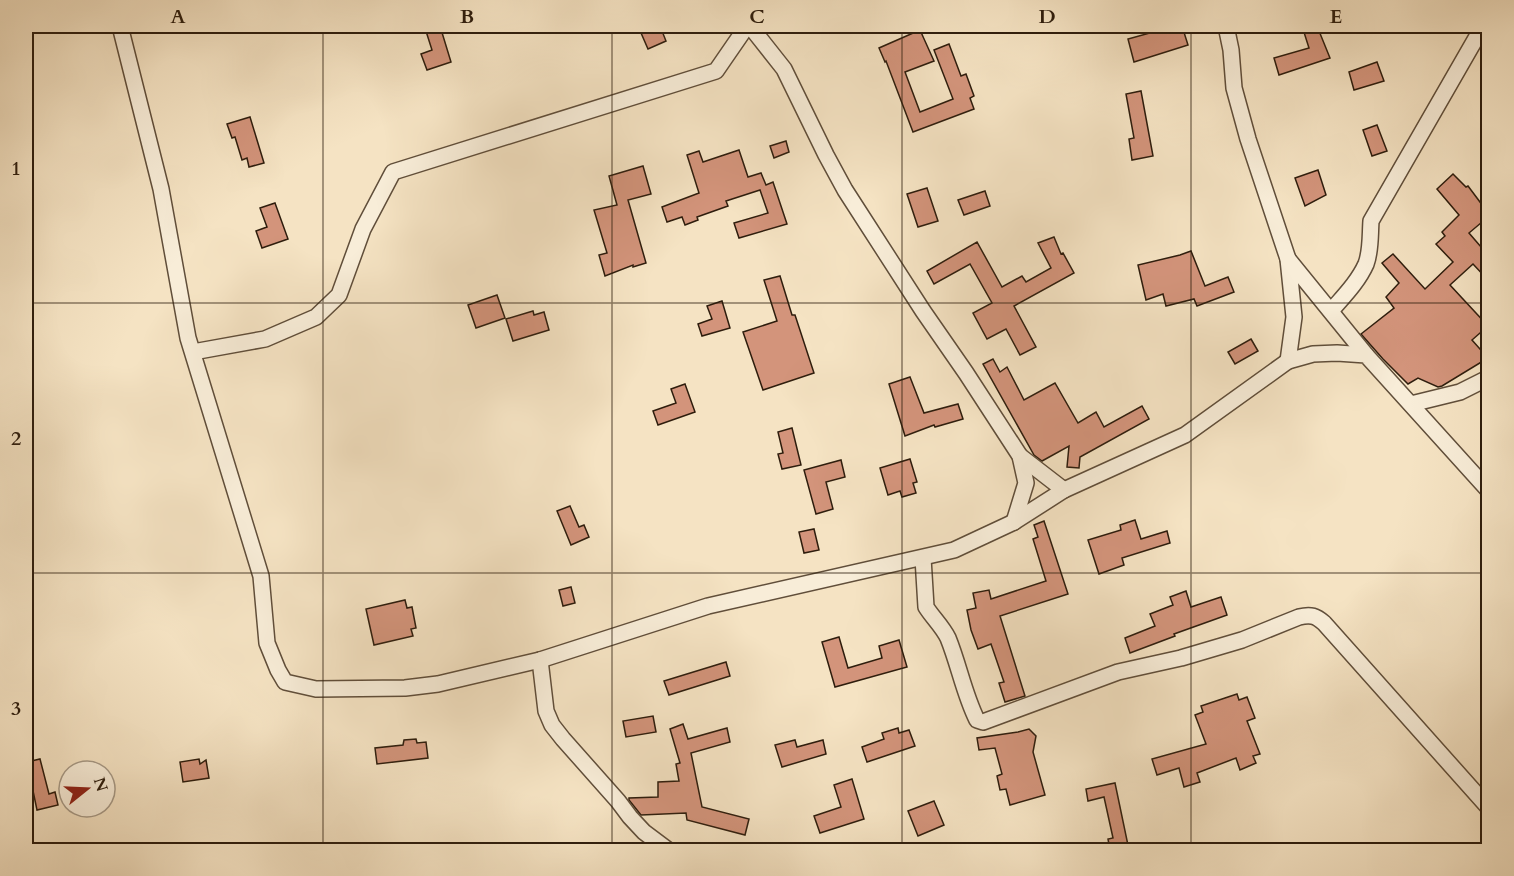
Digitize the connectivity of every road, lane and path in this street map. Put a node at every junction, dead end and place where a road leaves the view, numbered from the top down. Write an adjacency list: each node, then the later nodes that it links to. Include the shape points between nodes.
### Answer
1 (120, 26): 7 (street, via 161,189)
2 (748, 26): 7 (street, via 716,71 393,172 363,230 339,295 316,317 265,339); 12 (street, via 784,69 845,190)
3 (1226, 26): 5 (street, via 1234,88)
4 (1483, 26): 6 (street, via 1371,220 1366,264)
5 (1288, 259): 6 (street); 9 (street, via 1294,317)
6 (1330, 312): 8 (street)
7 (193, 352): 17 (street, via 261,576 267,643 285,682 316,689 405,688)
8 (1366, 355): 9 (street, via 1313,354); 11 (street)
9 (1288, 362): 13 (street, via 1185,435)
10 (1488, 378): 11 (street, via 1460,392)
11 (1411, 404): 14 (street)
12 (1020, 456): 13 (street); 15 (street, via 1026,483)
13 (1064, 490): 15 (street)
14 (1488, 490)
15 (1014, 522): 16 (street, via 954,550)
16 (922, 558): 17 (street, via 708,606); 18 (street, via 927,607 948,638 977,720 983,722 1118,672 1181,658 1242,640 1299,617 1316,616)
17 (540, 660): 19 (street, via 546,711 552,724 630,817)
18 (1488, 807)
19 (668, 850)

